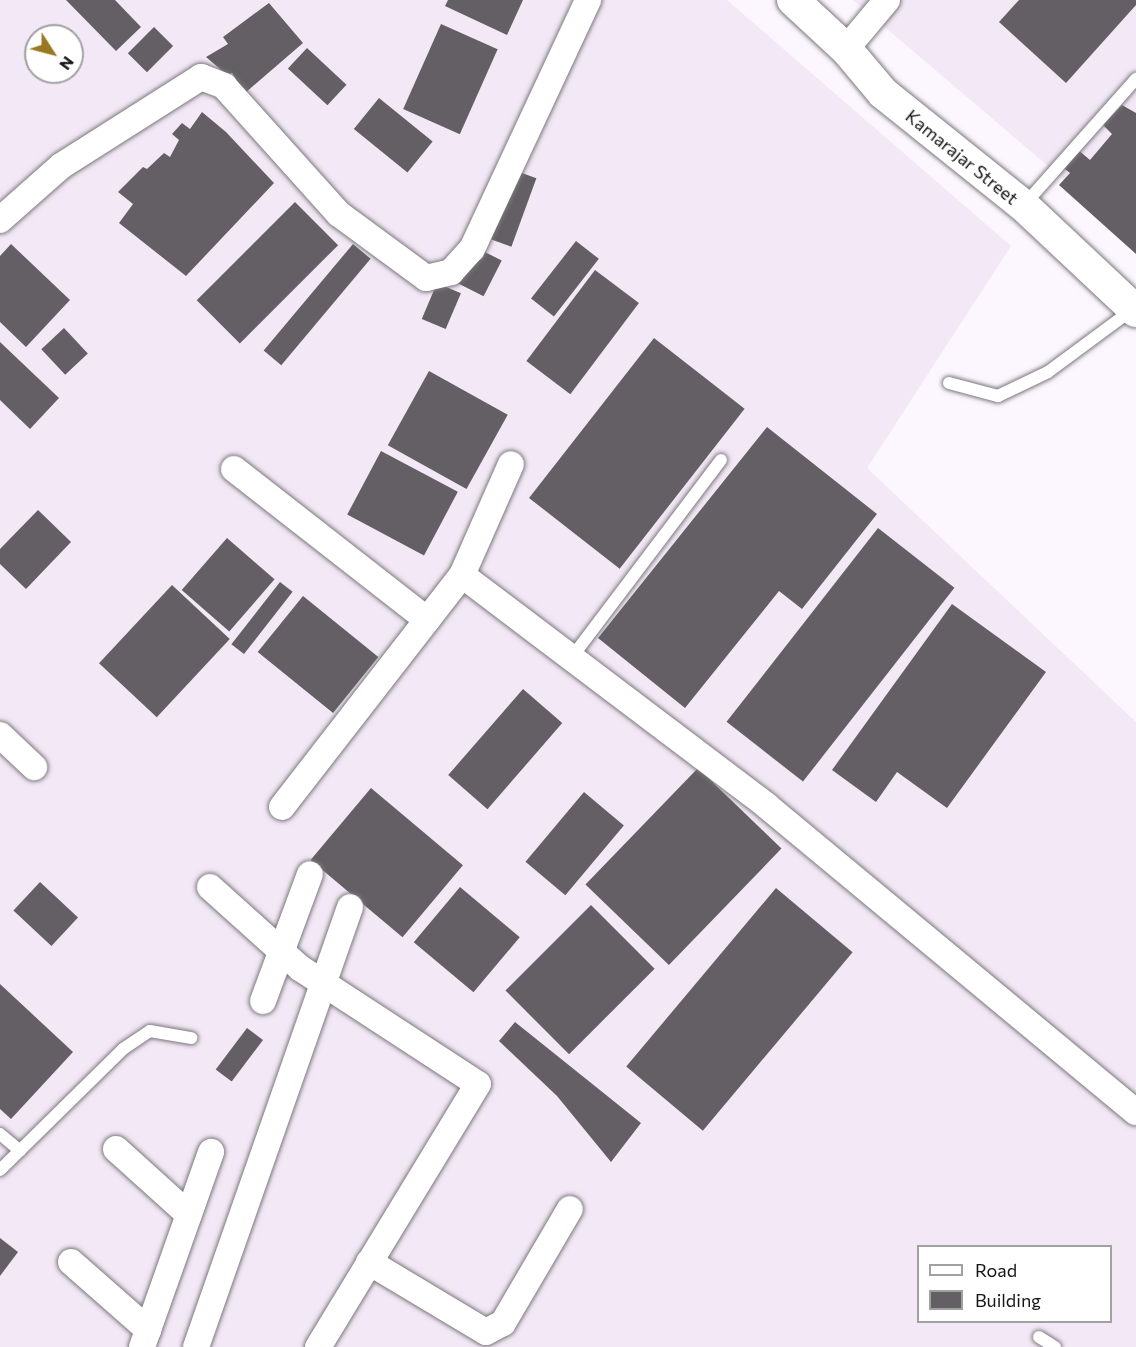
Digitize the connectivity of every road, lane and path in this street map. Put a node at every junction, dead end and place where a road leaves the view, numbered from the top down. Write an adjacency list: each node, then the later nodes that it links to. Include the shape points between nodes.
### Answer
1 (588, 0): 7 (street, via 472,249 451,272 426,278 339,214 224,86 201,77 61,165)
2 (792, 0): 4 (street, Kamarajar Street)
3 (887, 0): 4 (street)
4 (846, 49): 6 (street, Kamarajar Street, via 883,93)
5 (1136, 79): 6 (lane)
6 (1023, 206): 8 (street, Kamarajar Street)
7 (0, 220)
8 (1135, 309): 9 (lane, via 1048,372 998,396)
9 (949, 383)
10 (721, 460): 15 (lane)
11 (512, 464): 13 (street)
12 (234, 469): 14 (street)
13 (462, 575): 14 (street); 15 (street)
14 (427, 620): 18 (street)
15 (572, 657): 26 (street, via 767,806)
16 (0, 735): 17 (street)
17 (34, 767)
18 (282, 807)
19 (310, 874): 22 (street)
20 (210, 887): 22 (street)
21 (350, 908): 23 (street)
22 (281, 951): 23 (street); 24 (street)
23 (324, 983): 35 (street, via 478,1084); 38 (street)
24 (263, 1001)
25 (191, 1038): 29 (lane, via 150,1031 123,1049)
26 (1136, 1113)
27 (0, 1134): 29 (lane)
28 (116, 1149): 33 (street)
29 (20, 1151): 31 (lane)
30 (211, 1152): 33 (street)
31 (0, 1170)
32 (570, 1209): 35 (street, via 503,1323 486,1332)
33 (189, 1215): 37 (street)
34 (71, 1262): 37 (street)
35 (369, 1262): 39 (street)
36 (1039, 1337): 40 (lane)
37 (145, 1339)
38 (196, 1347)
39 (318, 1347)
40 (1055, 1347)

